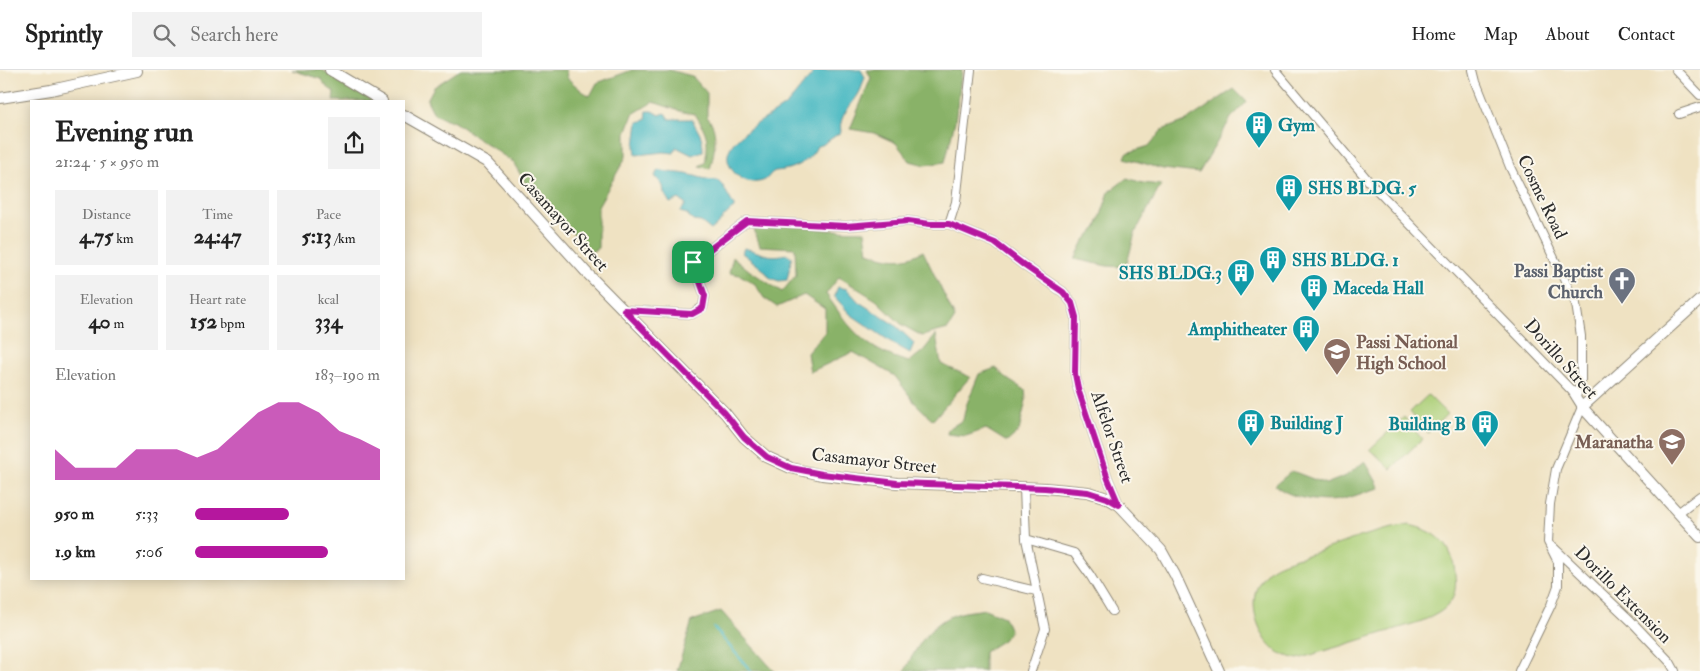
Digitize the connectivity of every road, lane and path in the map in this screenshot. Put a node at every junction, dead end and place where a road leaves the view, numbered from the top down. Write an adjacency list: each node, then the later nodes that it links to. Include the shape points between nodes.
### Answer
1 (137, 70): 8 (street)
2 (330, 70): 9 (street)
3 (971, 70): 13 (street, via 956,202)
4 (1275, 70): 16 (street, Dorillo Street, via 1372,186)
5 (1473, 70): 16 (street, Cosme Road, via 1510,167 1576,304 1581,336 1581,381)
6 (1676, 70): 7 (street)
7 (1700, 95)
8 (0, 98)
9 (380, 100)
10 (1700, 107): 11 (street)
11 (1678, 114)
12 (405, 116): 15 (street, Casamayor Street, via 488,164)
13 (949, 224): 15 (street, via 908,221 846,226 747,221 693,262 705,296 703,308 692,314); 20 (street, Alfelor Street, via 995,243 1063,292 1072,303 1076,317 1075,374 1078,389)
14 (1700, 300): 17 (street)
15 (624, 310): 18 (street, Casamayor Street, via 725,413 744,437 767,457 791,468 897,483)
16 (1576, 397): 17 (street, Dorillo Street)
17 (1582, 407): 21 (street, Dorillo Street); 24 (street, via 1556,469)
18 (1024, 488): 20 (street, Casamayor Street, via 1088,492); 23 (street)
19 (1700, 496): 21 (street)
20 (1119, 505): 29 (street, Alfelor Street, via 1161,550)
21 (1678, 513): 22 (street, Dorillo Street)
22 (1700, 537)
23 (1026, 539): 26 (street); 27 (street, via 1074,553)
24 (1548, 542): 30 (street, via 1558,562 1558,586); 31 (street, Dorillo Extension, via 1631,621)
25 (982, 578): 26 (street)
26 (1036, 590): 28 (street, via 1045,629)
27 (1112, 611)
28 (1031, 671)
29 (1219, 671)
30 (1520, 671)
31 (1675, 671)

